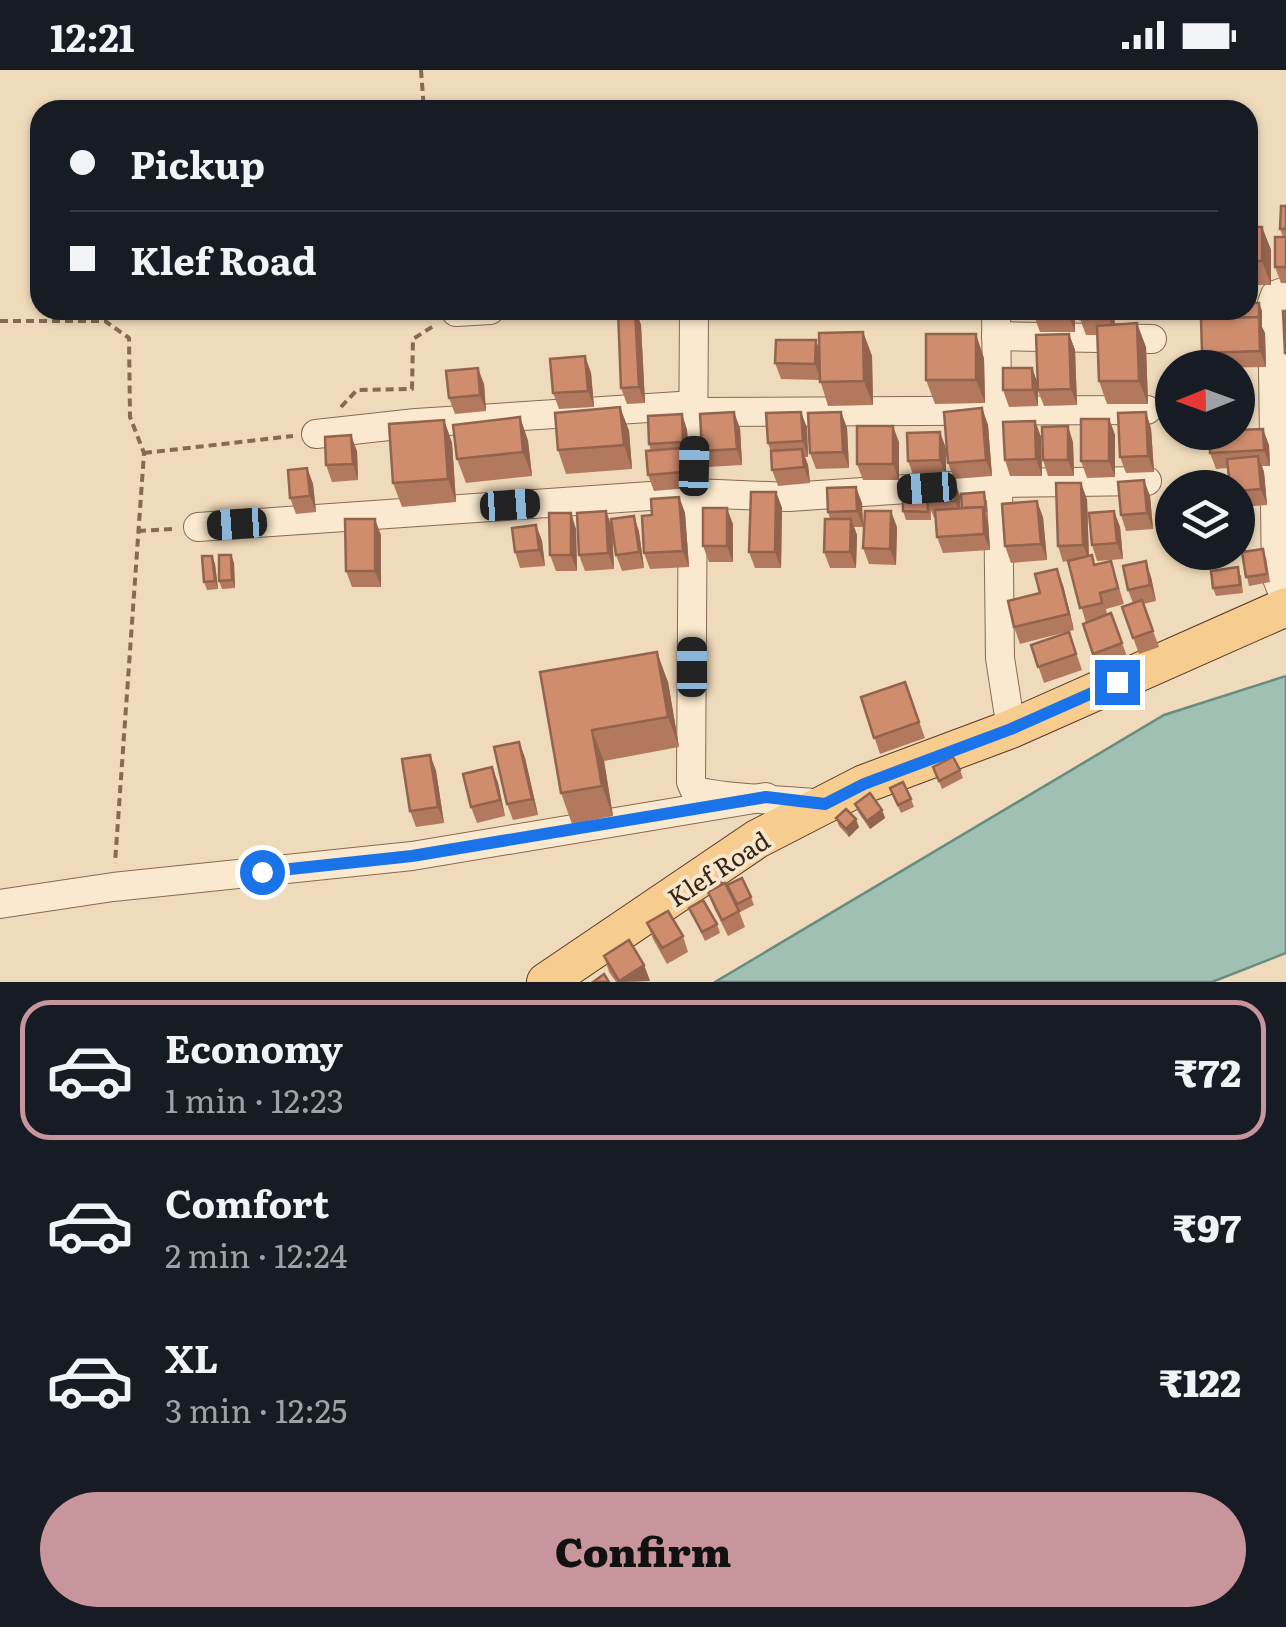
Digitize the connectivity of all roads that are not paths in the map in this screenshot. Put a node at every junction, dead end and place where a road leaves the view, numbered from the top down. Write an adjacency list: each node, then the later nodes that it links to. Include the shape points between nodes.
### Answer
1 (1286, 290): 13 (street, via 1272,303 1276,576)
2 (694, 320): 5 (street)
3 (996, 323): 4 (street); 6 (street)
4 (1152, 339)
5 (695, 409): 6 (street); 8 (street); 11 (street)
6 (996, 410): 7 (street); 10 (street)
7 (1147, 410)
8 (316, 434)
9 (1147, 481): 10 (street)
10 (996, 483): 11 (street, via 790,497); 14 (street, via 1000,658)
11 (694, 493): 12 (street); 15 (street, via 691,782 706,795)
12 (198, 527)
13 (1286, 604): 14 (main road, Klef Road)
14 (1011, 729): 16 (main road, Klef Road)
15 (766, 797): 16 (street); 17 (street, via 412,856)
16 (825, 804): 18 (main road, Klef Road, via 757,839)
17 (0, 904)
18 (546, 982)

